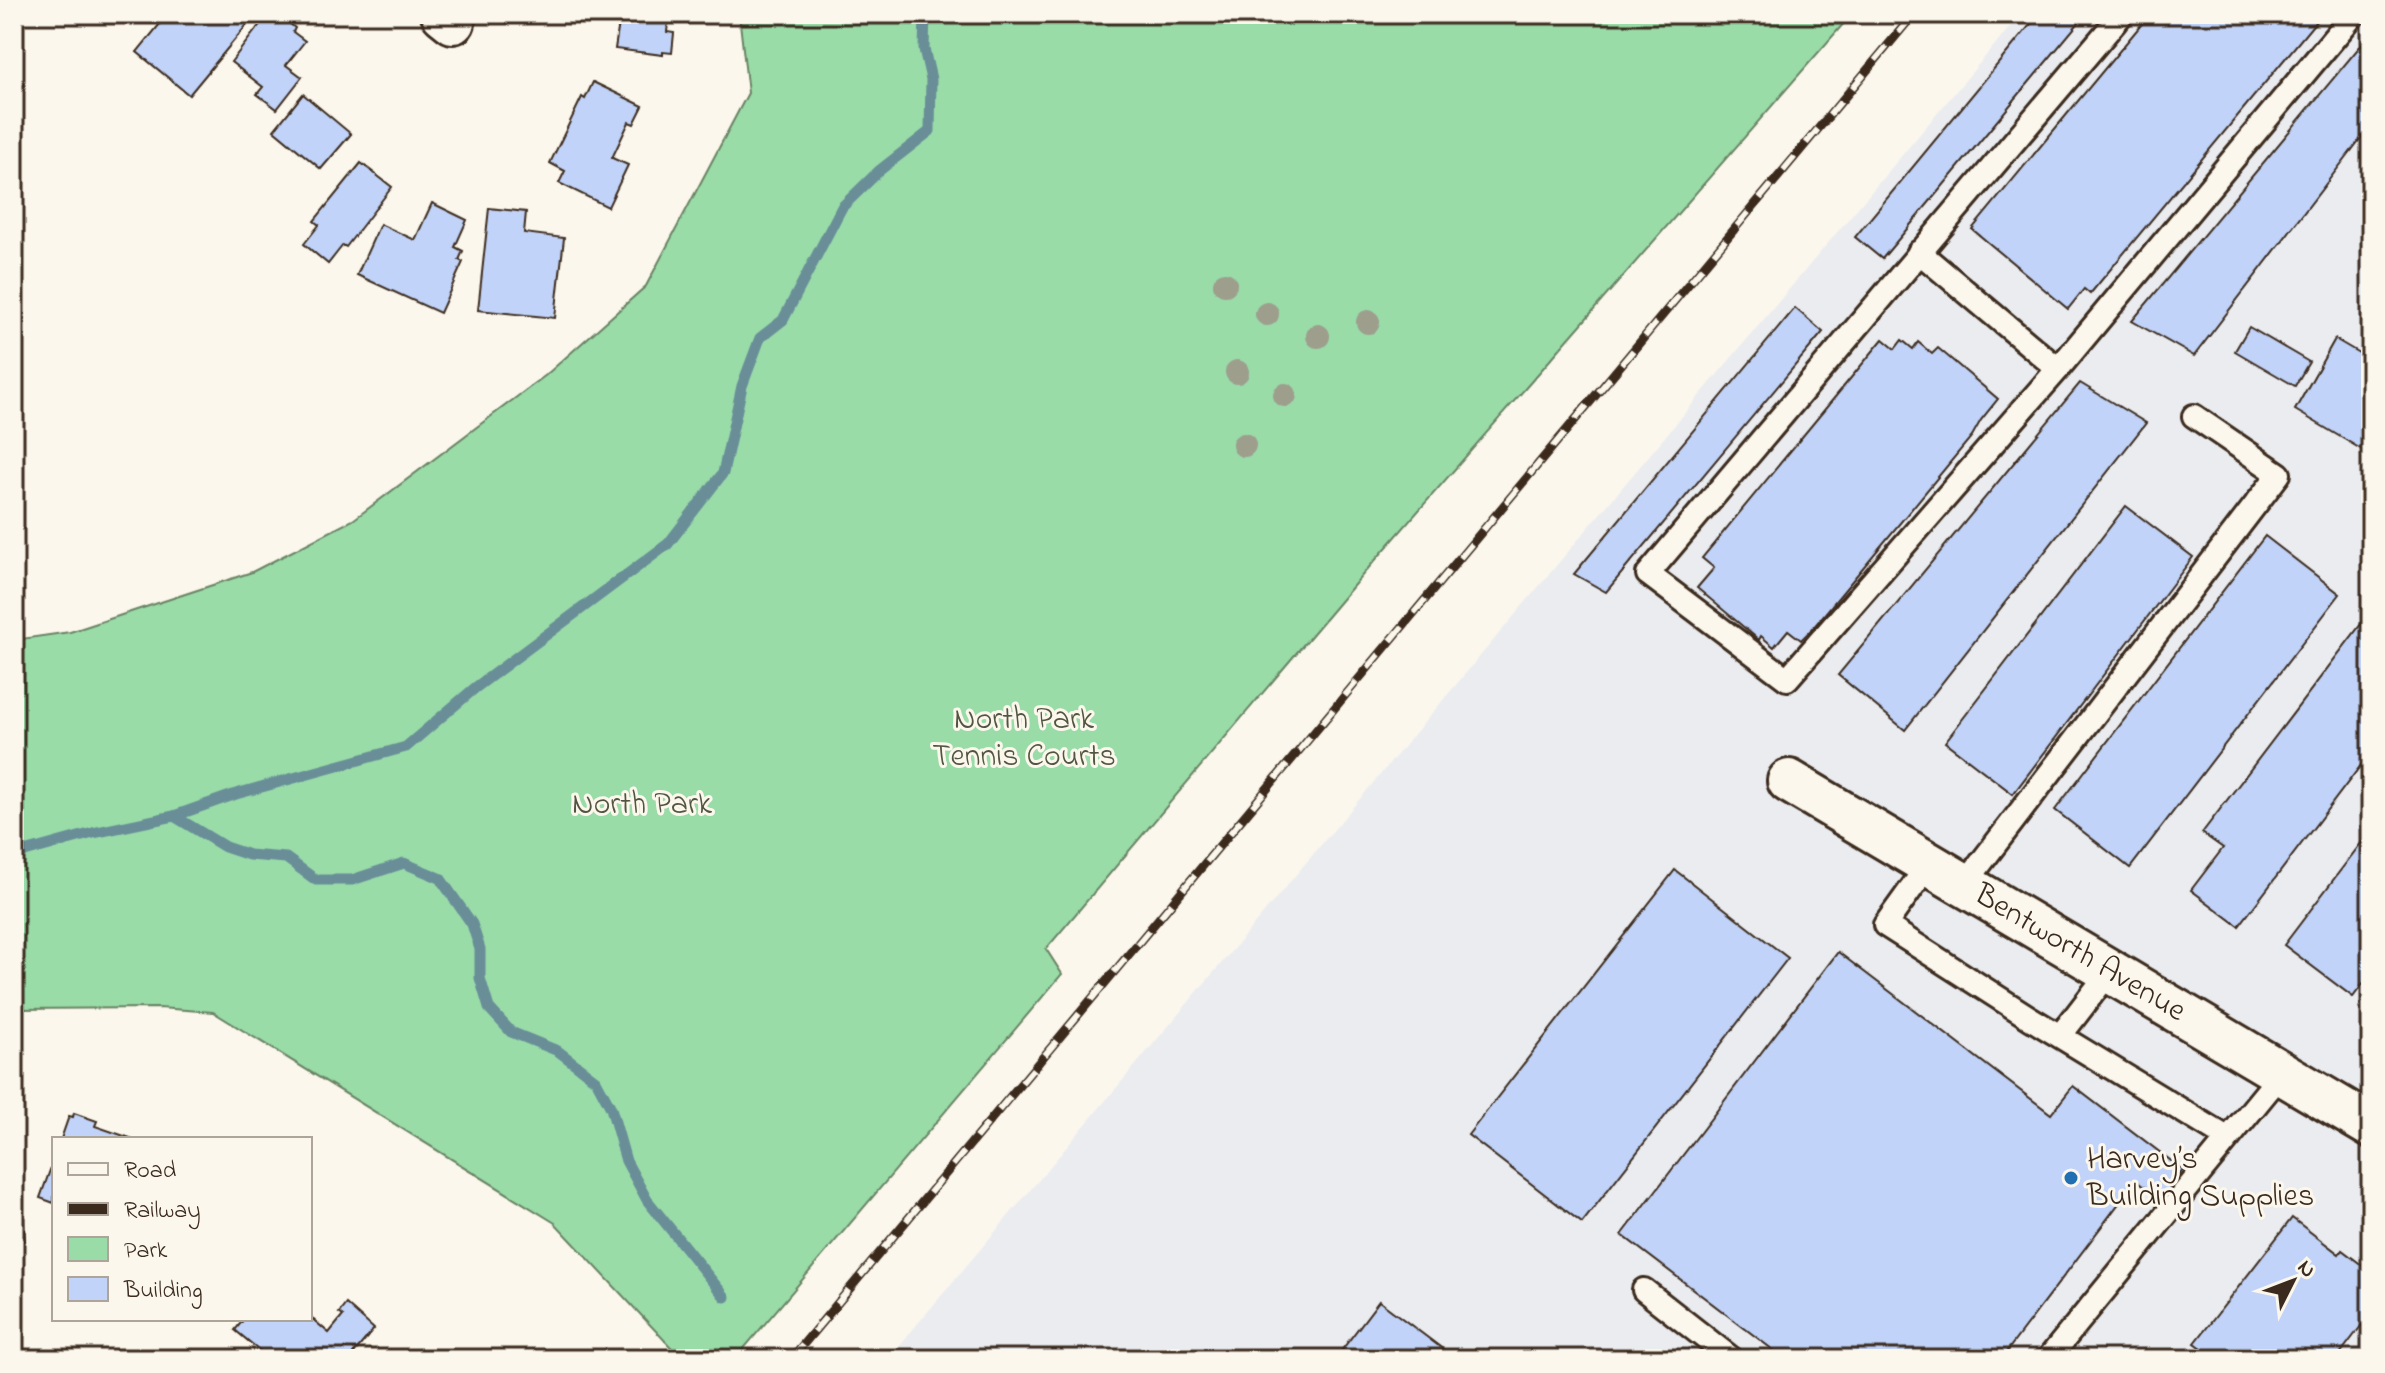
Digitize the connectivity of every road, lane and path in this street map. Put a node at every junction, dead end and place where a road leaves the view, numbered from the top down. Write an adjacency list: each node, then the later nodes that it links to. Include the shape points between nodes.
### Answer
1 (2122, 14): 3 (lane)
2 (2354, 14): 4 (lane)
3 (1919, 252): 4 (lane); 4 (lane, via 1648,574 1787,679)
4 (2058, 369)
5 (2194, 416): 7 (lane, via 2279,474)
6 (1789, 781): 7 (street, Bentworth Avenue)
7 (1947, 875): 8 (street, Bentworth Avenue); 9 (lane, via 1885,925)
8 (2110, 971): 9 (lane); 10 (street, Bentworth Avenue)
9 (2060, 1036): 12 (lane)
10 (2282, 1073): 11 (street, Bentworth Avenue); 12 (lane)
11 (2367, 1115)
12 (2227, 1138): 15 (lane)
13 (1644, 1290): 14 (lane)
14 (1732, 1359)
15 (2048, 1359)

